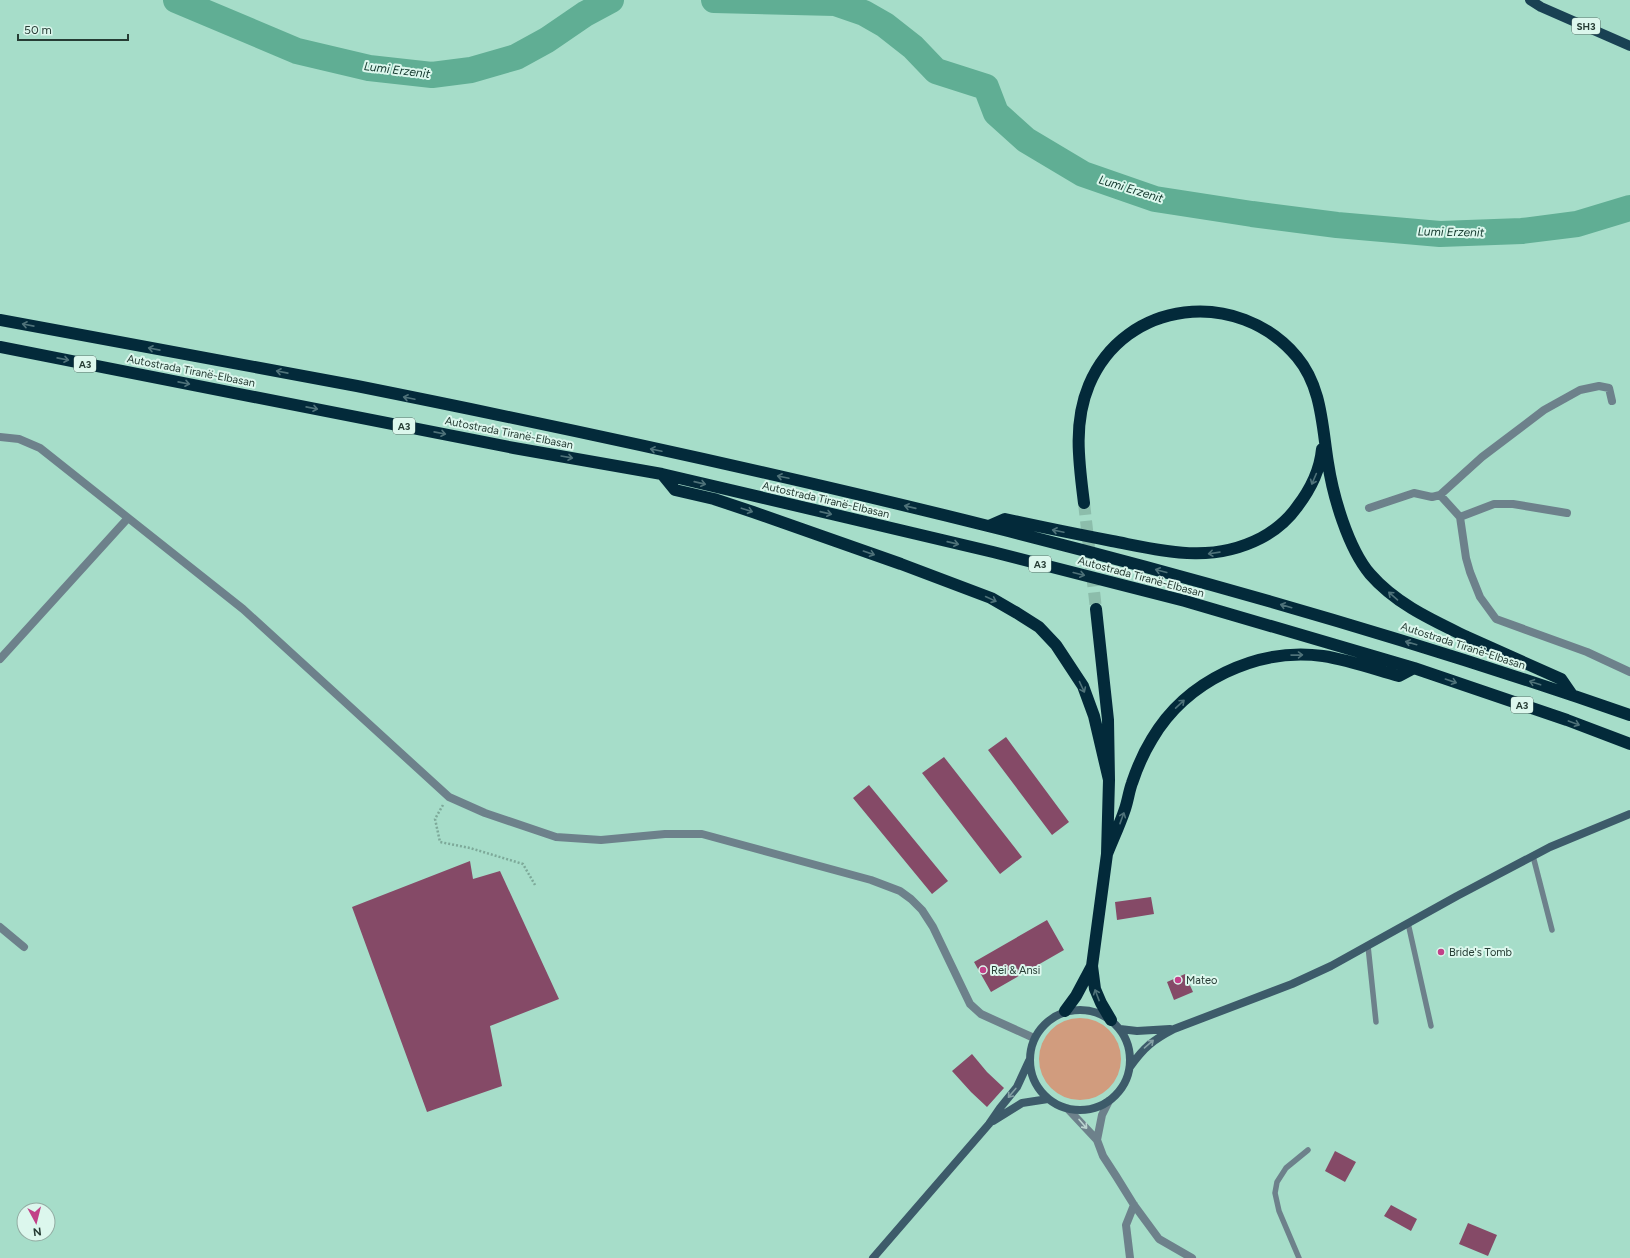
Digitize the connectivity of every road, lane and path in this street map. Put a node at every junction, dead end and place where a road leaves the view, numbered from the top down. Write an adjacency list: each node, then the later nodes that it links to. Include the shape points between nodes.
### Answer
1 (1530, 0): 2 (main road, SH3)
2 (1630, 46)
3 (0, 320): 15 (highway, Autostrada Tiranë-Elbasan / A3, one-way to 3, via 820,485 356,386)
4 (0, 347): 8 (highway, Autostrada Tiranë-Elbasan / A3, one-way to 8, via 514,448)
5 (1612, 401): 9 (street, via 1609,388 1600,386 1580,390 1544,410 1482,457)
6 (1323, 428): 10 (highway, via 1318,398 1305,368 1273,334 1259,325 1224,313 1207,310 1170,315 1152,321 1120,341 1106,355 1093,376 1082,406 1078,432 1078,458); 15 (highway, one-way to 15, via 1320,464 1305,497 1285,522 1264,536 1239,547 1210,554 1185,554 1005,519); 20 (highway, one-way to 6, via 1561,679 1434,621 1405,604 1369,573 1356,551 1339,509)
7 (0, 437): 14 (street, via 19,439 40,448)
8 (662, 474): 18 (highway, Autostrada Tiranë-Elbasan / A3, one-way to 18, via 992,552 1177,599); 23 (highway, one-way to 23, via 675,490 714,499 901,564 991,598 1017,612 1038,627 1056,645 1082,686 1094,716)
9 (1440, 496): 11 (street, via 1414,493); 13 (street)
10 (1084, 504)
11 (1369, 508)
12 (1567, 513): 13 (street, via 1513,504 1494,504)
13 (1460, 517): 19 (street, via 1470,572 1480,597 1496,619 1587,652)
14 (128, 518): 17 (street); 24 (street, via 243,610)
15 (988, 526): 20 (highway, Autostrada Tiranë-Elbasan / A3, one-way to 15, via 1204,582)
16 (1096, 609): 23 (highway, via 1108,720)
17 (0, 659)
18 (1414, 668): 22 (highway, Autostrada Tiranë-Elbasan / A3, one-way to 22); 26 (highway, one-way to 18, via 1126,807 1132,782 1153,738 1176,706 1209,681 1250,663 1287,655 1322,656 1345,660 1399,676)
19 (1630, 672)
20 (1572, 694): 21 (highway, Autostrada Tiranë-Elbasan / A3)
21 (1630, 715)
22 (1630, 744)
23 (1109, 780): 26 (highway)
24 (449, 796): 28 (path, via 434,819 440,842 523,864); 40 (street, via 484,813 556,837 601,840 665,834 702,834 864,878 900,891 912,899 933,926 970,1004 981,1014)
25 (1630, 814): 27 (main road)
26 (1107, 854): 34 (highway)
27 (1533, 856): 29 (main road); 31 (lane)
28 (535, 885)
29 (1408, 923): 33 (main road); 38 (lane)
30 (0, 927): 32 (street)
31 (1552, 930)
32 (24, 946)
33 (1368, 946): 36 (lane); 39 (main road, via 1292,984)
34 (1092, 966): 35 (highway); 37 (highway, one-way to 34, via 1095,989)
35 (1065, 1011): 37 (main road, via 1095,1012); 40 (main road, via 1048,1021)
36 (1376, 1022)
37 (1116, 1025): 39 (main road, via 1137,1031); 42 (main road, via 1129,1047)
38 (1431, 1026)
39 (1174, 1028): 42 (main road, one-way to 39, via 1146,1046)
40 (1034, 1038): 41 (main road)
41 (1029, 1060): 43 (main road, via 1034,1082); 46 (main road, one-way to 46, via 1017,1088)
42 (1130, 1067): 44 (main road, via 1123,1086)
43 (1048, 1099): 45 (main road); 46 (main road, via 1022,1103)
44 (1109, 1100): 45 (main road, via 1090,1109); 47 (street, via 1102,1115)
45 (1068, 1108): 47 (street, one-way to 47)
46 (989, 1124): 50 (main road)
47 (1097, 1140): 49 (street, via 1103,1156)
48 (1308, 1150): 53 (lane, via 1286,1168 1277,1182 1275,1193 1279,1211)
49 (1134, 1205): 51 (street, via 1126,1226); 52 (street, via 1160,1239)
50 (873, 1258)
51 (1130, 1258)
52 (1192, 1258)
53 (1299, 1258)

